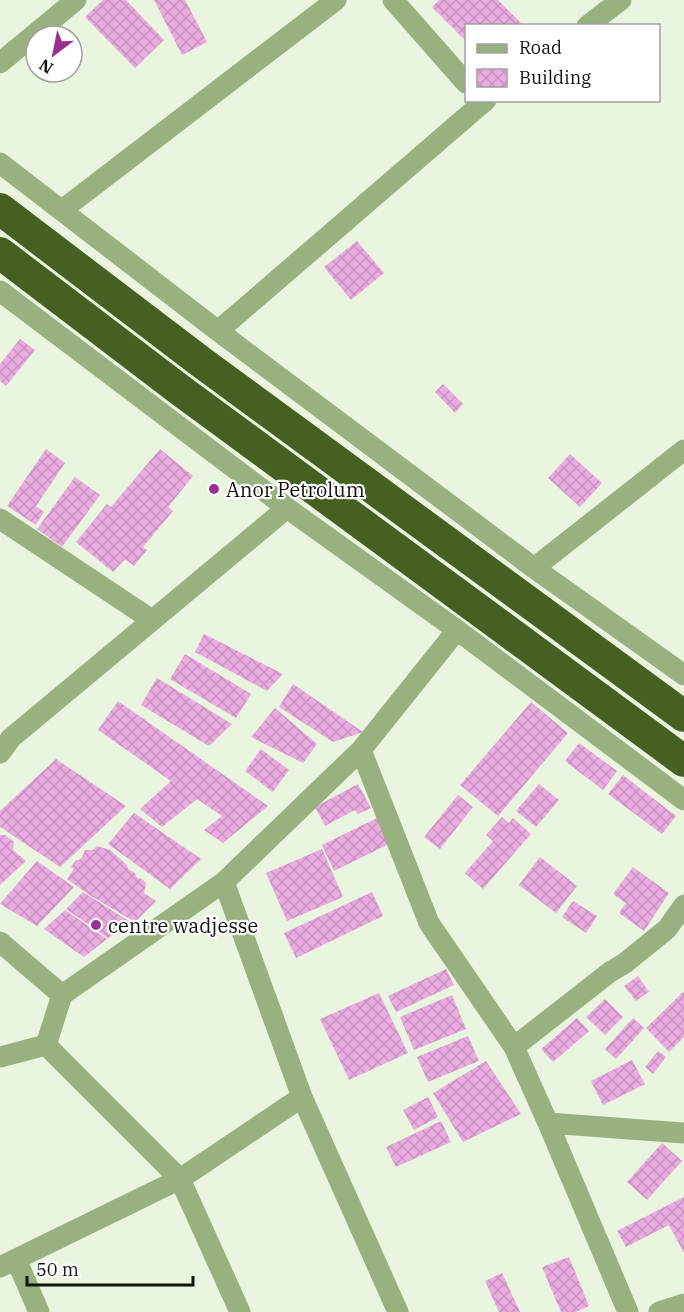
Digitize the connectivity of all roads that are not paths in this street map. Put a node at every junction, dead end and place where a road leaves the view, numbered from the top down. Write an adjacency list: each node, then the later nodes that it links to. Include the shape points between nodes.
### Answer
1 (76, 0): 6 (street)
2 (336, 0): 11 (street)
3 (393, 0): 7 (street)
4 (621, 0): 5 (street)
5 (590, 24)
6 (0, 63)
7 (465, 82)
8 (483, 102): 14 (street)
9 (0, 163): 11 (street)
10 (0, 209): 22 (highway, via 201,362)
11 (62, 210): 14 (street)
12 (0, 253): 25 (highway)
13 (0, 291): 16 (street)
14 (218, 331): 18 (street)
15 (684, 450): 18 (street)
16 (286, 508): 19 (street); 20 (street)
17 (0, 519): 19 (street)
18 (534, 568): 21 (street)
19 (152, 620): 23 (street)
20 (457, 630): 24 (street); 26 (street)
21 (684, 675)
22 (684, 716)
23 (4, 740)
24 (361, 750): 27 (street); 32 (street, via 429,922)
25 (684, 761)
26 (684, 800)
27 (224, 882): 30 (street); 34 (street)
28 (684, 905): 32 (street, via 667,929)
29 (0, 942): 30 (street)
30 (62, 995): 31 (street)
31 (46, 1045): 33 (street); 37 (street)
32 (514, 1047): 35 (street)
33 (0, 1057)
34 (302, 1097): 37 (street); 42 (street)
35 (548, 1123): 36 (street); 43 (street)
36 (684, 1133)
37 (180, 1179): 38 (street); 41 (street)
38 (8, 1263): 40 (street)
39 (684, 1304): 44 (street)
40 (39, 1312)
41 (240, 1312)
42 (398, 1312)
43 (628, 1312)
44 (659, 1312)

